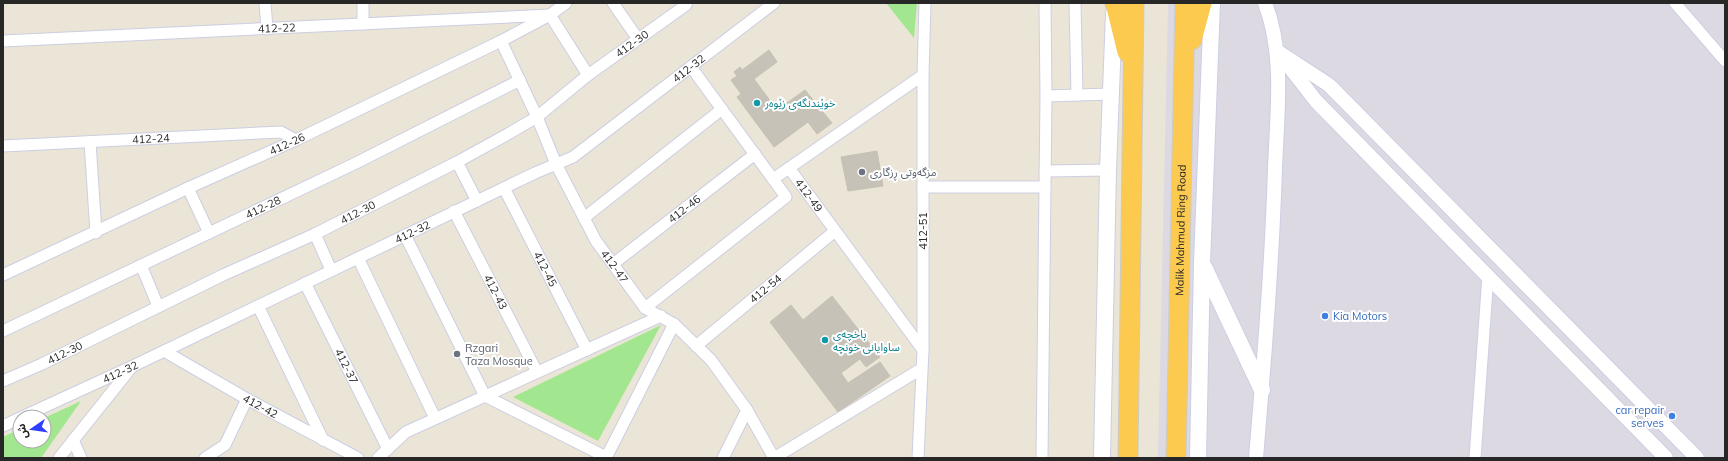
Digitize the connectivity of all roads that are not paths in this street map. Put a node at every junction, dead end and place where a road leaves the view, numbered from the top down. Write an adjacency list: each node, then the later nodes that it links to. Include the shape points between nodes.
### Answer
1 (265, 3): 19 (street)
2 (363, 3): 18 (street)
3 (566, 3): 17 (street, 412-26)
4 (613, 3): 20 (street)
5 (685, 3): 20 (street, 412-30, via 686,5)
6 (774, 3): 25 (street, 412-32)
7 (925, 3): 28 (street, 412-51)
8 (1045, 3): 34 (street)
9 (1075, 3): 33 (street)
10 (1114, 3): 29 (highway); 32 (main road)
11 (1134, 3): 29 (highway)
12 (1185, 3): 26 (highway, Malik Mahmud Ring Road)
13 (1202, 3): 26 (highway)
14 (1212, 3): 63 (main road)
15 (1265, 3): 23 (street)
16 (1675, 3): 24 (street)
17 (550, 15): 18 (street, 412-22); 22 (street, 412-26); 27 (street)
18 (363, 24): 19 (street, 412-22)
19 (267, 29): 21 (street, 412-22)
20 (638, 39): 27 (street, 412-30)
21 (3, 41)
22 (501, 41): 30 (street, 412-47); 38 (street, 412-26)
23 (1277, 51): 31 (street); 35 (street); 84 (street, via 1273,238)
24 (1725, 61)
25 (691, 67): 36 (street); 43 (street, 412-32, via 573,157)
26 (1185, 68): 107 (highway, Malik Mahmud Ring Road)
27 (588, 75): 37 (street, 412-30)
28 (923, 75): 44 (street); 49 (street, 412-51)
29 (1134, 78): 106 (highway)
30 (520, 80): 37 (street, 412-47); 59 (street, 412-28, via 356,163)
31 (1329, 85): 35 (street); 112 (street)
32 (1111, 94): 33 (street); 45 (main road)
33 (1077, 95): 34 (street)
34 (1046, 96): 46 (street)
35 (1316, 100): 68 (street)
36 (722, 109): 41 (street); 56 (street)
37 (538, 117): 42 (street, 412-30); 43 (street, 412-47)
38 (296, 140): 39 (street, 412-24, via 280,132); 51 (street, 412-26)
39 (90, 142): 40 (street, 412-24); 58 (street)
40 (3, 146)
41 (755, 154): 47 (street); 64 (street, 412-46)
42 (457, 162): 54 (street); 60 (street, 412-30)
43 (556, 164): 52 (street, 412-32); 56 (street, 412-47)
44 (789, 168): 47 (street, 412-49); 48 (street, 412-49)
45 (1108, 170): 46 (street); 105 (main road)
46 (1045, 171): 50 (street)
47 (773, 179): 53 (street)
48 (802, 185): 53 (street); 57 (street, 412-49)
49 (923, 187): 50 (street); 78 (street, 412-51)
50 (1045, 187): 104 (street)
51 (188, 188): 58 (street, 412-26); 59 (street)
52 (504, 188): 54 (street, 412-32); 77 (street, 412-45)
53 (786, 196): 72 (street)
54 (477, 201): 55 (street, 412-32)
55 (454, 211): 61 (street, 412-32); 82 (street, 412-43)
56 (584, 218): 64 (street, 412-47, via 596,241)
57 (836, 231): 76 (street, 412-54); 78 (street, 412-49)
58 (96, 233): 67 (street, 412-26)
59 (209, 233): 65 (street, 412-28)
60 (315, 234): 66 (street); 70 (street, 412-30)
61 (405, 235): 62 (street, 412-32); 85 (street)
62 (358, 258): 66 (street, 412-32); 89 (street)
63 (1202, 263): 84 (main road); 108 (main road)
64 (613, 264): 72 (street, 412-47)
65 (141, 265): 70 (street); 75 (street, 412-28)
66 (331, 270): 69 (street, 412-32)
67 (3, 275)
68 (1488, 275): 110 (street); 111 (street)
69 (305, 283): 71 (street, 412-32); 94 (street, 412-37)
70 (158, 306): 83 (street, 412-30)
71 (258, 306): 79 (street, 412-32); 93 (street)
72 (645, 308): 73 (street, 412-47)
73 (661, 316): 74 (street, 412-47); 77 (street)
74 (674, 324): 76 (street, 412-47); 95 (street)
75 (3, 331)
76 (696, 346): 88 (street, 412-47, via 711,360)
77 (587, 350): 82 (street)
78 (923, 350): 81 (street, 412-51)
79 (164, 351): 80 (street, 412-32); 86 (street, 412-42)
80 (133, 366): 87 (street, 412-32); 92 (street)
81 (921, 369): 102 (street); 103 (street, 412-51)
82 (537, 372): 85 (street)
83 (3, 381)
84 (1262, 390): 109 (street)
85 (485, 396): 89 (street); 95 (street)
86 (247, 399): 93 (street, 412-42); 98 (street, via 225,445)
87 (39, 409)
88 (747, 410): 101 (street); 102 (street, 412-47)
89 (435, 418): 94 (street, via 406,432)
90 (12, 422): 91 (street, 412-32)
91 (3, 426)
92 (73, 440): 96 (street); 97 (street)
93 (323, 440): 99 (street, 412-42)
94 (388, 448): 100 (street)
95 (606, 457)
96 (59, 458)
97 (81, 458)
98 (206, 458)
99 (358, 458)
100 (378, 458)
101 (723, 458)
102 (774, 458)
103 (918, 458)
104 (1042, 458)
105 (1102, 458)
106 (1128, 458)
107 (1176, 458)
108 (1198, 458)
109 (1256, 458)
110 (1475, 458)
111 (1666, 458)
112 (1697, 458)

